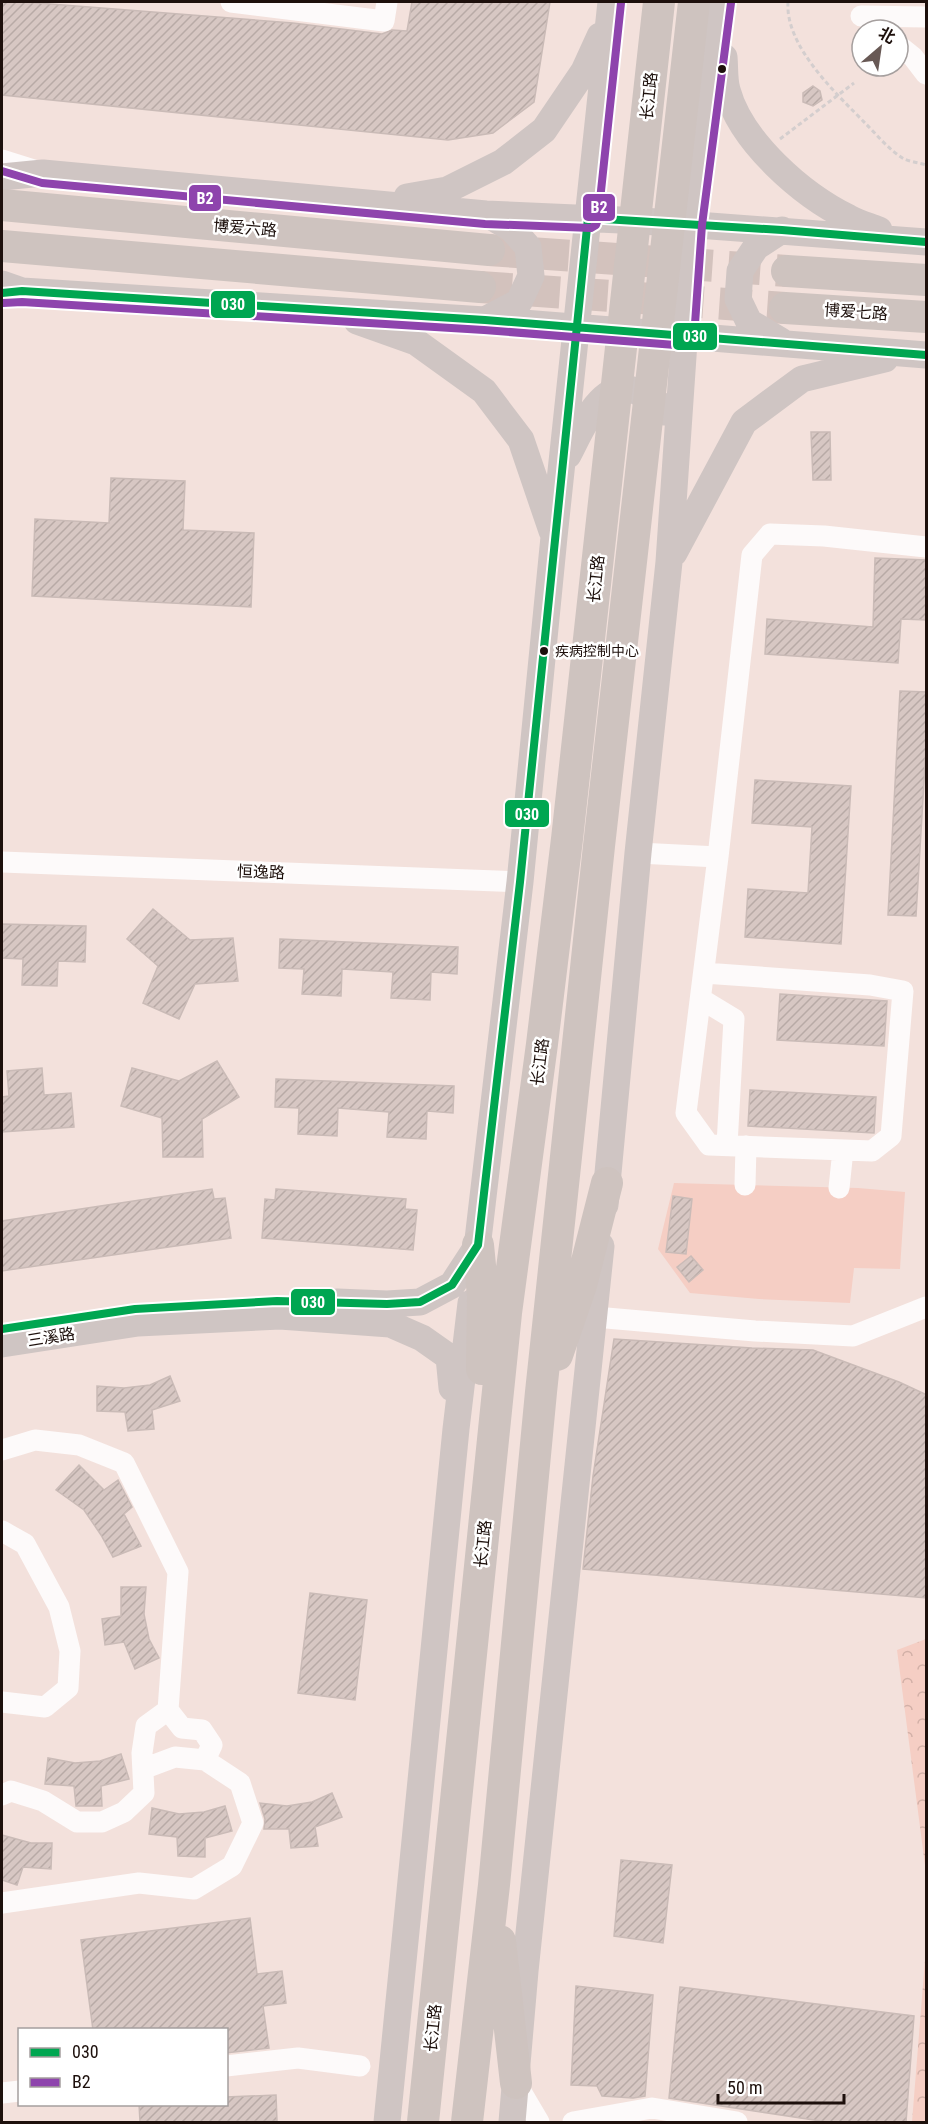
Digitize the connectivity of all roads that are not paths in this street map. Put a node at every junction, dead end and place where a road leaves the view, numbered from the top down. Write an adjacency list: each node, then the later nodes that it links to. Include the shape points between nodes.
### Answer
1 (231, 2): 2 (street, via 384,21)
2 (387, 2)
3 (659, 2): 58 (highway, 长江路, via 567,839 506,1313)
4 (712, 2): 17 (main road); 19 (main road, via 726,89 742,127 792,181 849,218); 55 (highway, 长江路, via 599,846)
5 (610, 9): 13 (main road, via 584,71 544,130 503,162 447,190); 16 (main road)
6 (862, 9): 7 (street)
7 (927, 17)
8 (912, 53): 9 (street)
9 (927, 74)
10 (2, 160): 11 (street)
11 (43, 173): 12 (main road); 13 (main road)
12 (2, 177)
13 (372, 203): 15 (main road)
14 (2, 205): 21 (highway, 博爱六路)
15 (486, 214): 16 (main road); 29 (main road, via 512,229 528,247 531,276 519,302)
16 (588, 218): 17 (main road); 30 (main road)
17 (692, 224): 18 (main road); 31 (main road)
18 (782, 230): 19 (main road); 32 (main road, via 756,247 740,271 738,299 749,322)
19 (917, 241)
20 (2, 246): 24 (highway)
21 (489, 250)
22 (787, 271): 23 (highway)
23 (927, 280)
24 (480, 287)
25 (8, 289): 27 (main road)
26 (785, 308): 28 (highway, 博爱七路)
27 (327, 311): 29 (main road); 36 (main road, via 416,342 484,391 520,440)
28 (927, 317)
29 (485, 320): 30 (main road)
30 (576, 327): 31 (main road); 34 (main road)
31 (684, 336): 32 (main road); 35 (main road)
32 (784, 344): 33 (main road)
33 (917, 354): 38 (main road, via 802,379 744,422)
34 (561, 469): 35 (main road, via 604,396 627,389 663,407); 36 (main road)
35 (674, 490): 38 (main road)
36 (554, 537): 42 (main road)
37 (927, 547): 40 (street, via 770,534 752,555)
38 (669, 562): 39 (main road)
39 (638, 853): 40 (street); 47 (main road)
40 (718, 857): 43 (street)
41 (2, 862): 42 (street, 恒逸路)
42 (520, 882): 50 (main road)
43 (704, 973): 44 (street); 46 (street, via 870,985 903,991 891,1136 872,1151)
44 (701, 999): 45 (street, via 734,1019); 45 (street, via 686,1113 709,1145)
45 (736, 1146): 46 (street); 48 (street)
46 (843, 1150): 49 (street)
47 (607, 1183): 52 (main road); 55 (highway, via 564,1340)
48 (745, 1185)
49 (839, 1188)
50 (478, 1245): 53 (main road, 三溪路, via 452,1285 420,1302 277,1300 135,1309); 56 (main road); 58 (highway, via 483,1296 478,1465)
51 (927, 1307): 52 (street, via 853,1336)
52 (595, 1317): 69 (main road)
53 (2, 1329)
54 (2, 1344): 56 (main road, 三溪路, via 138,1323 280,1316 390,1324 422,1338 449,1357)
55 (542, 1392): 65 (highway, 长江路)
56 (456, 1429): 72 (main road)
57 (2, 1450): 61 (street, via 35,1440 79,1445 124,1463 178,1572)
58 (488, 1495): 73 (highway, 长江路)
59 (2, 1530): 60 (street, via 26,1544 58,1606 70,1651 68,1688 45,1707)
60 (2, 1702)
61 (168, 1710): 62 (street, via 182,1728 202,1730 212,1745); 63 (street, via 146,1726)
62 (206, 1760): 63 (street, via 175,1757); 66 (street, via 240,1783 253,1823 232,1866 194,1889 139,1883)
63 (143, 1769): 64 (street, via 144,1793 124,1812 102,1822 77,1822 43,1802 11,1791)
64 (2, 1795)
65 (494, 1885): 69 (highway); 74 (highway, 长江路)
66 (2, 1904)
67 (228, 2066): 68 (street, via 298,2058)
68 (360, 2066)
69 (516, 2083): 75 (main road); 76 (street)
70 (18, 2091): 71 (street)
71 (2, 2093)
72 (387, 2122)
73 (423, 2122)
74 (467, 2122)
75 (512, 2122)
76 (539, 2122)
77 (573, 2122): 78 (street, via 652,2108)
78 (737, 2122)

